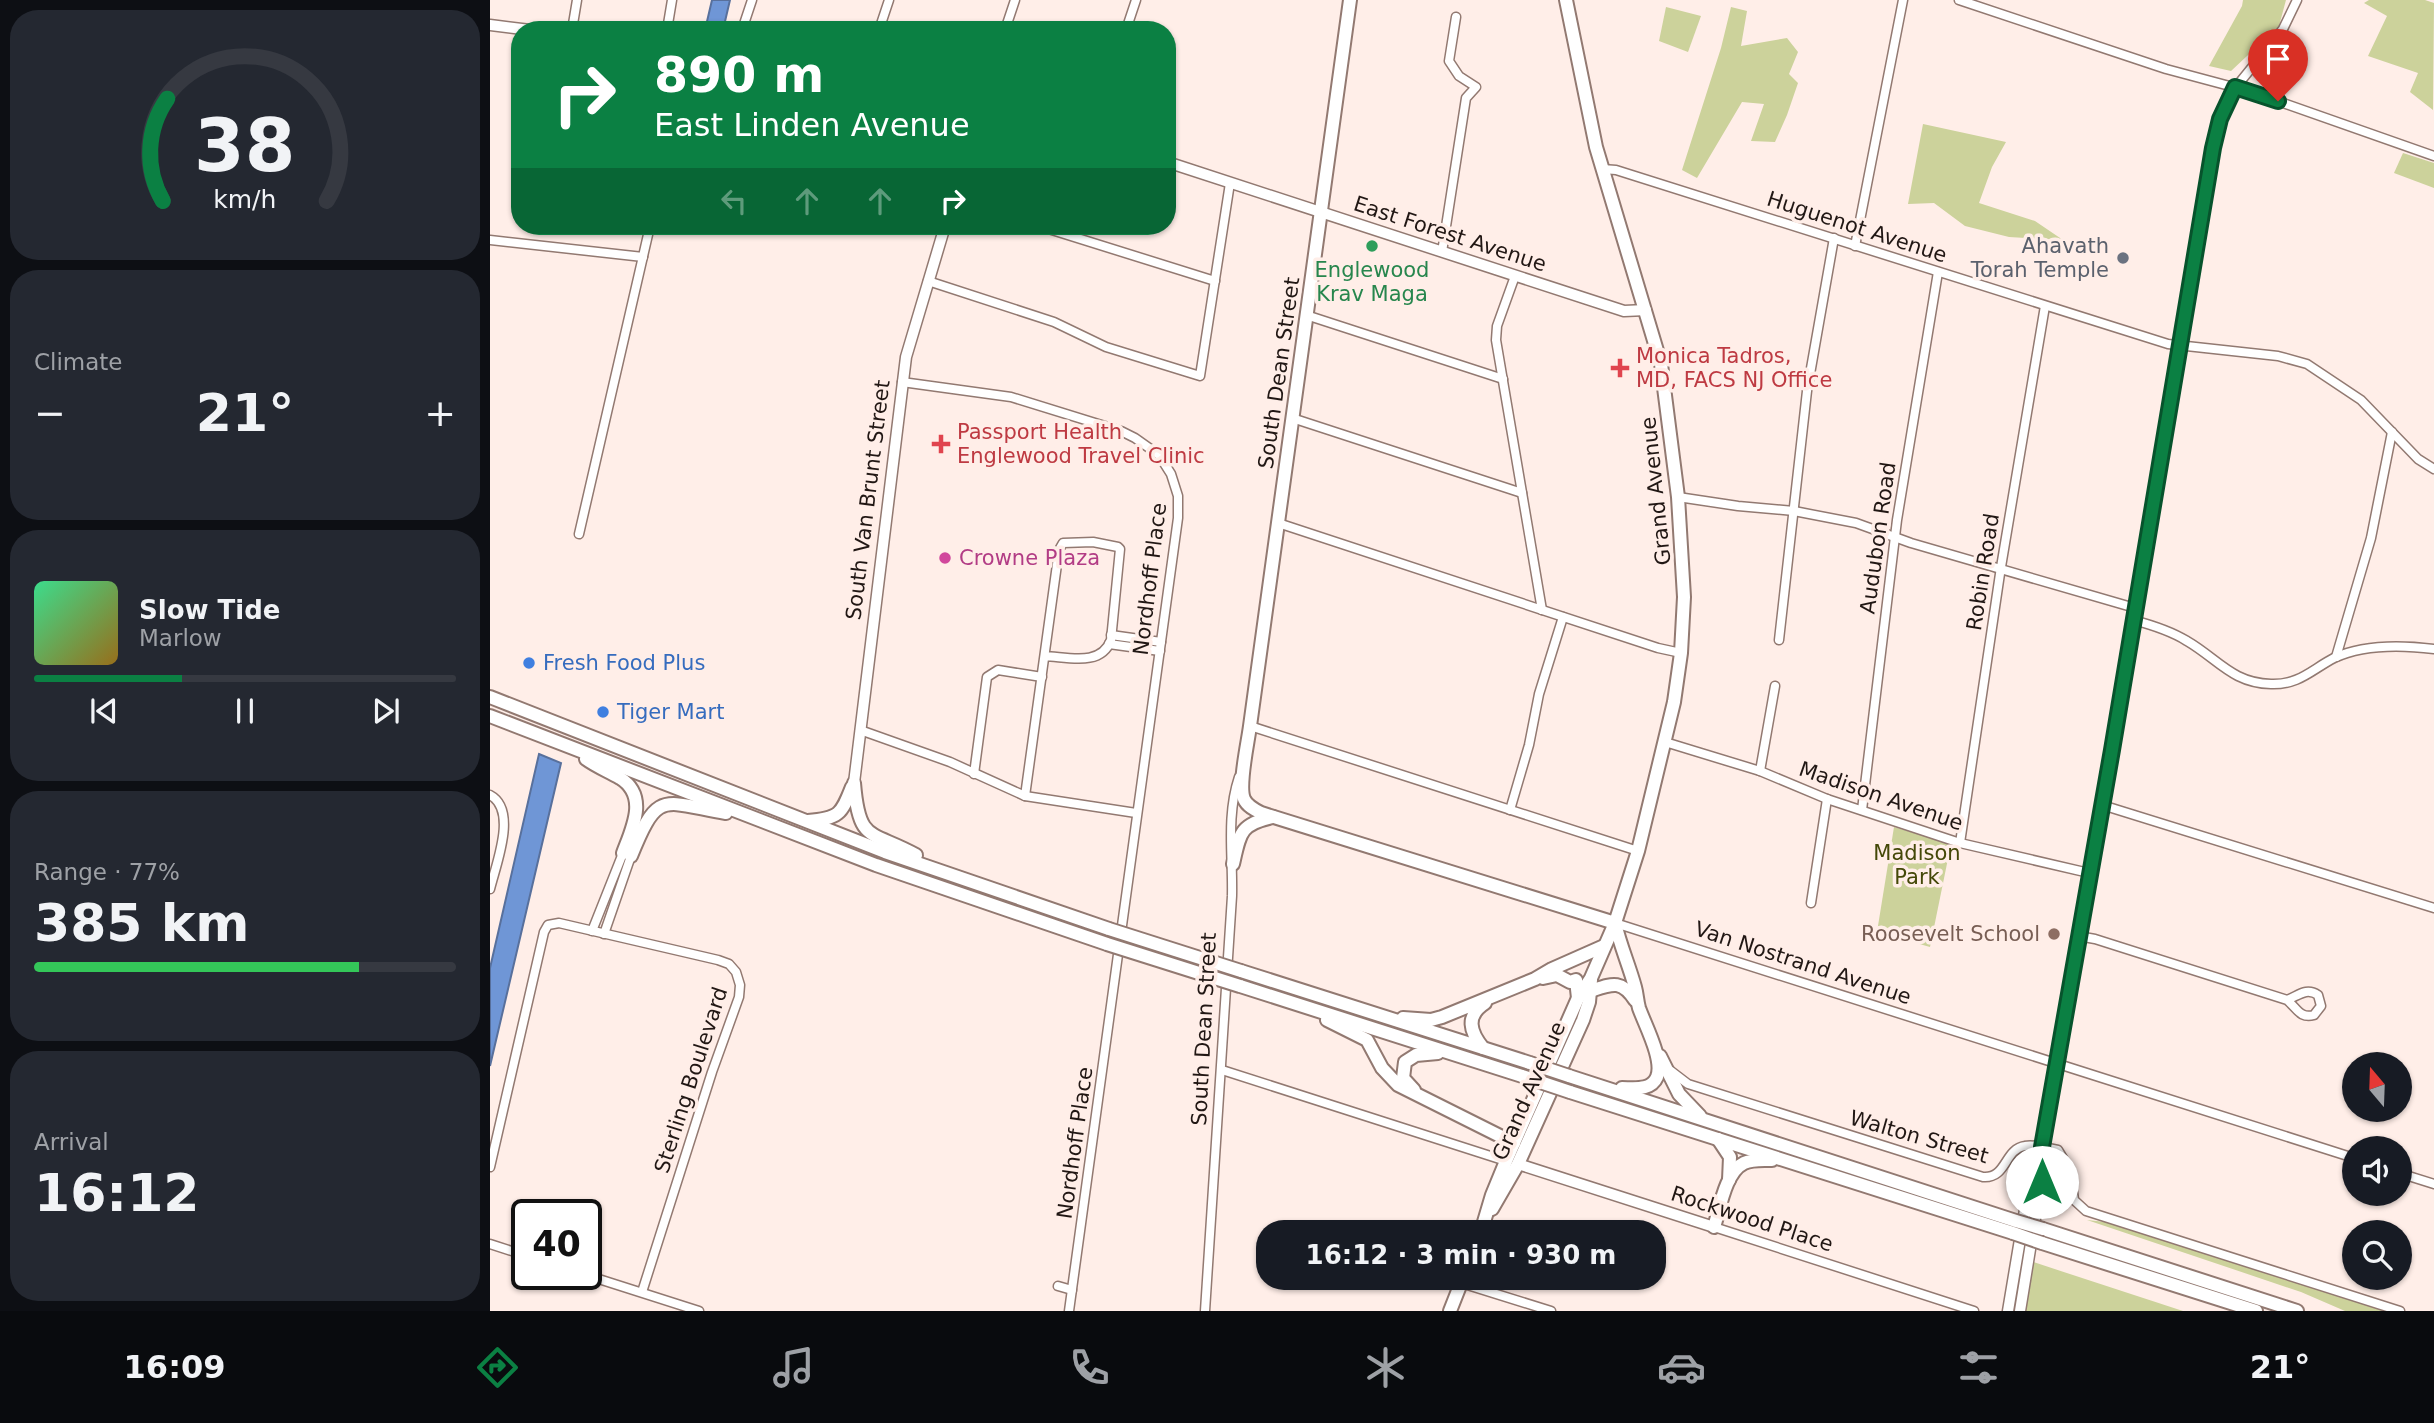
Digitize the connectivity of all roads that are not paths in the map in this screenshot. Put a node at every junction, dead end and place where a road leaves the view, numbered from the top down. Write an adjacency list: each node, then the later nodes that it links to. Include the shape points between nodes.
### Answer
1 (577, 0): 13 (street)
2 (672, 0): 14 (street)
3 (752, 0): 15 (street)
4 (889, 0): 16 (street)
5 (1015, 0): 17 (street)
6 (1136, 0): 18 (street)
7 (1350, 0): 26 (main road, South Dean Street)
8 (1566, 0): 24 (main road, Grand Avenue)
9 (1903, 0): 32 (street)
10 (1959, 0): 21 (street, via 2166,69)
11 (2297, 0): 21 (street, via 2283,29)
12 (1456, 17): 33 (street, via 1449,61 1459,76 1476,87 1466,98)
13 (574, 21)
14 (668, 21)
15 (745, 21)
16 (882, 21)
17 (1009, 21)
18 (1129, 21)
19 (490, 25): 20 (street)
20 (511, 28)
21 (2235, 87): 22 (street); 42 (street, via 2213,148)
22 (2434, 156)
23 (1176, 165): 25 (street, East Forest Avenue)
24 (1602, 169): 30 (street, Huguenot Avenue); 40 (main road, Grand Avenue)
25 (1230, 183): 26 (street, East Forest Avenue); 38 (street)
26 (1319, 211): 33 (street, East Forest Avenue); 41 (main road, South Dean Street)
27 (648, 235): 34 (street)
28 (942, 235): 37 (street, South Van Brunt Street)
29 (1068, 235): 38 (street)
30 (1833, 239): 32 (street, Huguenot Avenue); 50 (street, via 1807,391)
31 (490, 240): 34 (street)
32 (1855, 246): 35 (street, Huguenot Avenue)
33 (1441, 252): 36 (street, East Forest Avenue)
34 (642, 257): 52 (street)
35 (1938, 272): 39 (street, Huguenot Avenue); 53 (street, Audubon Road)
36 (1515, 276): 40 (street, East Forest Avenue, via 1623,311); 43 (street, via 1496,331)
37 (928, 281): 38 (street, via 1054,322 1106,347 1200,376); 44 (street, South Van Brunt Street)
38 (1215, 281)
39 (2045, 306): 42 (street, Huguenot Avenue); 54 (street, Robin Road)
40 (1646, 310): 49 (main road, Grand Avenue, via 1664,378)
41 (1306, 315): 43 (street); 45 (main road, South Dean Street)
42 (2180, 346): 46 (street, Huguenot Avenue, via 2278,356 2307,364 2361,400); 55 (street)
43 (1503, 379): 48 (street)
44 (902, 382): 61 (street, Nordhoff Place, via 1031,402 1121,431 1159,455 1174,481 1179,510); 71 (street, South Van Brunt Street)
45 (1292, 418): 48 (street); 51 (main road, South Dean Street)
46 (2392, 432): 47 (street, Huguenot Avenue); 65 (street, via 2371,538)
47 (2434, 469)
48 (1522, 493): 56 (street)
49 (1678, 496): 50 (street); 63 (main road, Grand Avenue, via 1685,597)
50 (1794, 511): 53 (street, via 1856,523); 60 (street)
51 (1278, 523): 56 (street); 70 (main road, South Dean Street)
52 (579, 534)
53 (1895, 537): 54 (street); 84 (street, Audubon Road)
54 (2001, 567): 55 (street); 89 (street, Robin Road)
55 (2135, 608): 58 (street)
56 (1542, 610): 57 (street)
57 (1563, 617): 63 (street); 83 (street)
58 (2133, 620): 65 (street, via 2174,634 2232,674 2260,683 2298,680); 82 (street)
59 (1110, 640): 61 (street); 64 (street, via 1106,651 1094,659); 64 (street, via 1120,549 1093,542 1063,543)
60 (1779, 640)
61 (1160, 647): 85 (street, Nordhoff Place)
62 (2434, 649): 65 (street, via 2387,647)
63 (1681, 653): 72 (main road, Grand Avenue)
64 (1045, 656): 66 (street)
65 (2336, 657)
66 (1042, 677): 76 (street, via 998,670 988,677); 79 (street)
67 (1775, 686): 75 (street)
68 (490, 696): 88 (main road)
69 (490, 716): 73 (main road)
70 (1250, 726): 74 (main road, South Dean Street); 83 (street)
71 (860, 730): 76 (street); 77 (street, South Van Brunt Street)
72 (1665, 741): 75 (street, Madison Avenue); 90 (main road, Grand Avenue)
73 (569, 747): 87 (main road); 91 (main road, via 622,779 634,794 636,819)
74 (1247, 751): 80 (main road, South Dean Street); 92 (street, South Dean Street, via 1234,792)
75 (1760, 771): 81 (street, Madison Avenue)
76 (974, 774): 79 (street)
77 (854, 783): 88 (main road, via 838,814); 93 (main road, via 858,816 869,833)
78 (490, 795): 95 (street, via 502,806 504,819)
79 (1025, 796): 85 (street)
80 (1244, 799): 86 (main road, Van Nostrand Avenue, via 1255,810)
81 (1827, 799): 84 (street, Madison Avenue); 96 (street)
82 (2102, 806): 94 (street); 97 (street)
83 (1510, 810): 90 (street)
84 (1861, 810): 89 (street, Madison Avenue)
85 (1136, 813): 138 (street, Nordhoff Place)
86 (1273, 817): 92 (main road, via 1244,829); 98 (main road, Van Nostrand Avenue)
87 (757, 819): 91 (main road, via 683,804 665,805 646,821); 108 (main road, bridge, via 934,886)
88 (804, 821): 93 (main road)
89 (1961, 843): 94 (street, Madison Avenue)
90 (1638, 850): 98 (main road, Grand Avenue)
91 (627, 855): 99 (street); 100 (street)
92 (1233, 864): 116 (street, South Dean Street)
93 (942, 873): 110 (main road, bridge)
94 (2089, 873): 101 (street)
95 (490, 889)
96 (1811, 903)
97 (2434, 908)
98 (1615, 923): 102 (main road, Grand Avenue); 109 (main road); 114 (street, Van Nostrand Avenue)
99 (593, 931): 100 (street, Sterling Boulevard); 126 (street, Sterling Boulevard, via 555,923 544,932)
100 (604, 934): 141 (street, Sterling Boulevard, via 722,961 733,968 740,985)
101 (2078, 936): 107 (street); 114 (street)
102 (1604, 946): 103 (main road); 104 (main road, Grand Avenue)
103 (1535, 979): 105 (main road); 106 (main road, via 1557,975 1576,980)
104 (1591, 984): 106 (main road, Grand Avenue); 109 (main road, via 1619,985); 125 (main road, Grand Avenue, via 1583,1020)
105 (1500, 994): 110 (main road, via 1437,1019); 112 (main road, via 1478,1008 1471,1019 1473,1035)
106 (1578, 998): 121 (main road, Grand Avenue)
107 (2287, 1000)
108 (1300, 1005): 113 (main road); 118 (main road, via 1367,1040 1391,1079)
109 (1638, 1005): 111 (main road)
110 (1385, 1017): 112 (main road)
111 (1654, 1047): 115 (main road); 117 (main road, via 1657,1077 1650,1085)
112 (1483, 1049): 117 (main road, bridge)
113 (1447, 1052): 118 (main road, via 1416,1055 1405,1062 1403,1078); 120 (main road, bridge)
114 (2056, 1063): 122 (street); 123 (street, Van Nostrand Avenue)
115 (1665, 1066): 119 (main road, via 1679,1094); 122 (street, Walton Street, via 1688,1084 1983,1177 1998,1174 2021,1147)
116 (1222, 1070): 125 (street, Rockwood Place); 144 (street, South Dean Street)
117 (1604, 1087): 119 (main road)
118 (1420, 1095): 121 (main road)
119 (1703, 1119): 132 (main road)
120 (1717, 1139): 124 (main road); 128 (main road, via 1730,1157)
121 (1514, 1143): 125 (main road, Grand Avenue)
122 (2042, 1147): 148 (street, via 2034,1162); 149 (street, via 2044,1163); 152 (street, via 2058,1150 2070,1170 2074,1200 2086,1211)
123 (2342, 1154)
124 (1782, 1160): 128 (main road, via 1747,1161); 132 (main road)
125 (1512, 1163): 130 (main road, Grand Avenue, via 1492,1195); 131 (street, Rockwood Place)
126 (490, 1167)
127 (2412, 1176): 129 (street)
128 (1728, 1184): 131 (main road)
129 (2434, 1184)
130 (1486, 1220)
131 (1714, 1227): 147 (street, Rockwood Place)
132 (2015, 1227): 133 (main road, bridge)
133 (2043, 1236): 150 (main road); 151 (main road)
134 (490, 1244): 135 (street)
135 (511, 1251)
136 (602, 1280): 141 (street)
137 (1058, 1286): 138 (street)
138 (1072, 1290): 143 (street, Nordhoff Place)
139 (1458, 1290): 145 (main road)
140 (1491, 1290): 146 (street)
141 (642, 1292): 142 (street)
142 (699, 1311)
143 (1069, 1311)
144 (1205, 1311)
145 (1450, 1311)
146 (1551, 1311)
147 (1974, 1311)
148 (2008, 1311)
149 (2020, 1311)
150 (2256, 1311)
151 (2297, 1311)
152 (2400, 1311)

